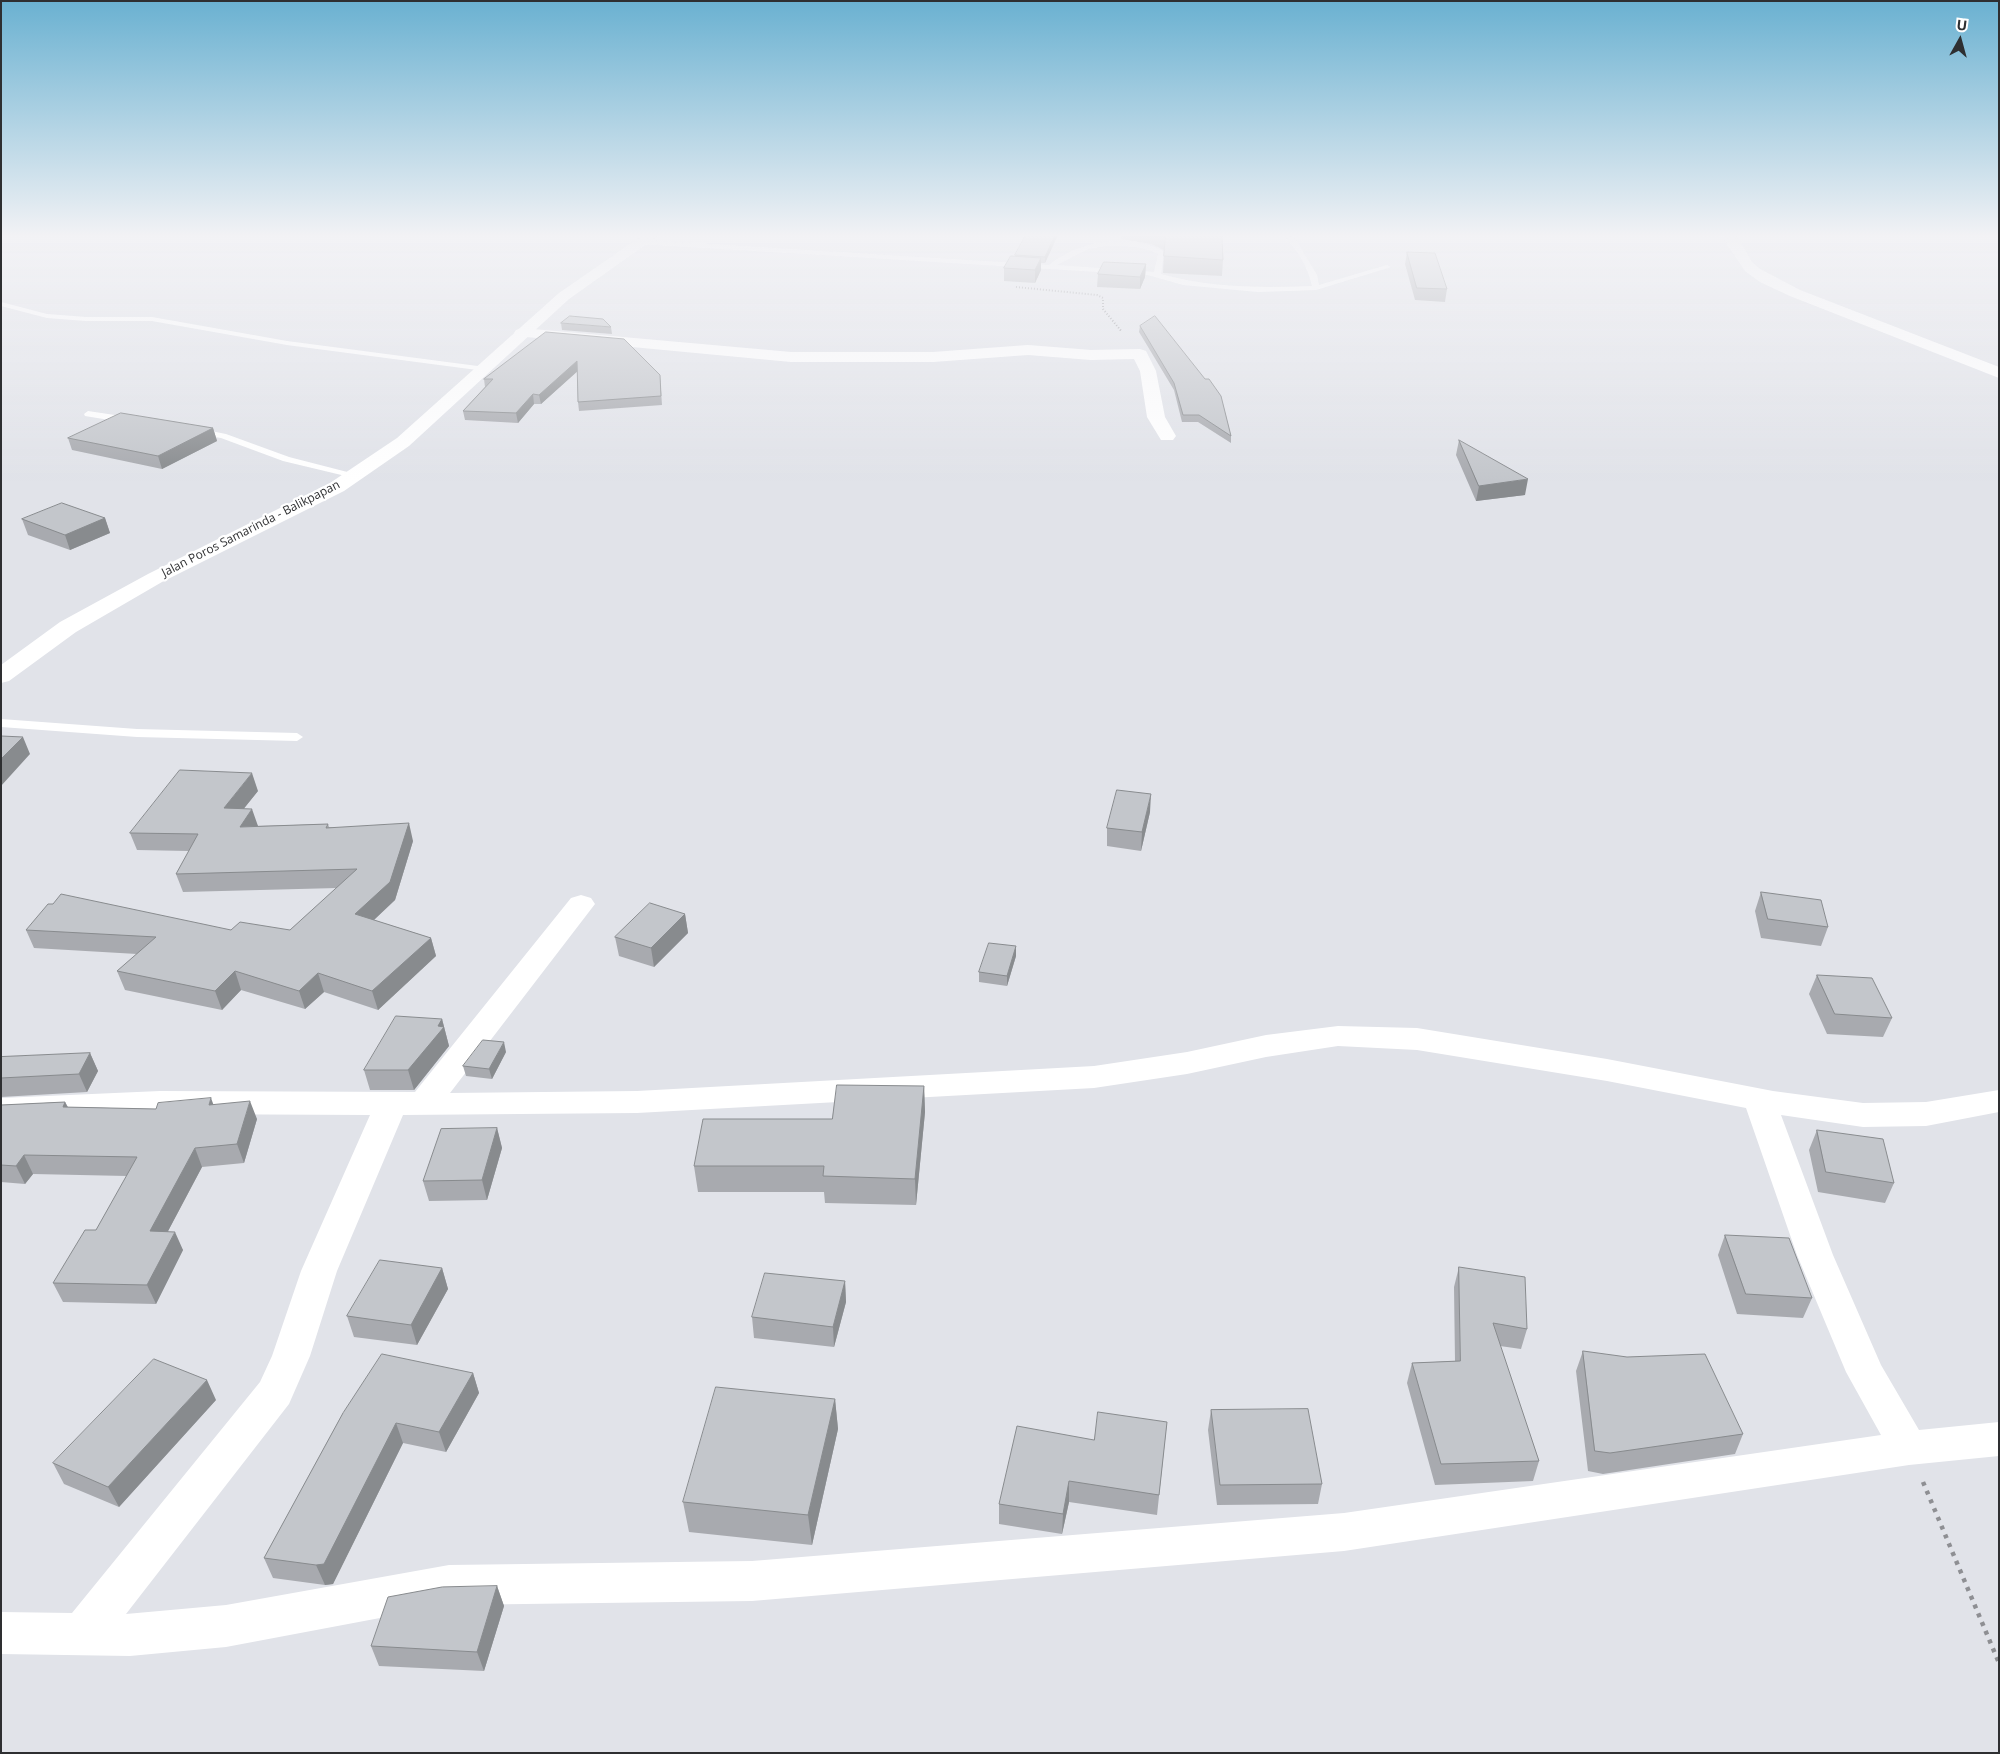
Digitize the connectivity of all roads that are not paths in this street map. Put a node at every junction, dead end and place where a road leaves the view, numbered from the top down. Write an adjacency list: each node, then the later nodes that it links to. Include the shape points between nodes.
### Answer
1 (58, 317): 5 (lane, via 152,319 287,343)
2 (540, 317): 4 (main road, Jalan Poros Samarinda - Balikpapan)
3 (1856, 317): 6 (main road)
4 (522, 332): 5 (main road, Jalan Poros Samarinda - Balikpapan); 10 (main road, via 791,357 933,357 1028,350 1091,355 1140,354 1148,371 1156,417)
5 (485, 369): 11 (main road, Jalan Poros Samarinda - Balikpapan, via 403,442)
6 (1999, 373)
7 (88, 414): 8 (lane)
8 (136, 422)
9 (184, 429): 11 (lane, via 223,436 286,458)
10 (1168, 436)
11 (354, 474): 12 (main road, Jalan Poros Samarinda - Balikpapan, via 337,487 155,578 68,626)
12 (1, 676)
13 (1, 723): 14 (lane, via 137,733)
14 (298, 737)
15 (581, 904): 18 (main road)
16 (1759, 1099): 17 (main road, via 1863,1115 1926,1114); 18 (main road, via 1416,1039 1338,1036 1094,1077 565,1105); 21 (main road, via 1815,1255 1865,1372)
17 (1999, 1100)
18 (407, 1105): 19 (main road, via 184,1101); 23 (main road, via 319,1271 291,1356 274,1392)
19 (1, 1110)
20 (1999, 1439): 21 (main road)
21 (1909, 1448): 23 (main road, via 1344,1532 752,1581 449,1585 226,1626 130,1635)
22 (1, 1633): 23 (main road)
23 (82, 1635)

